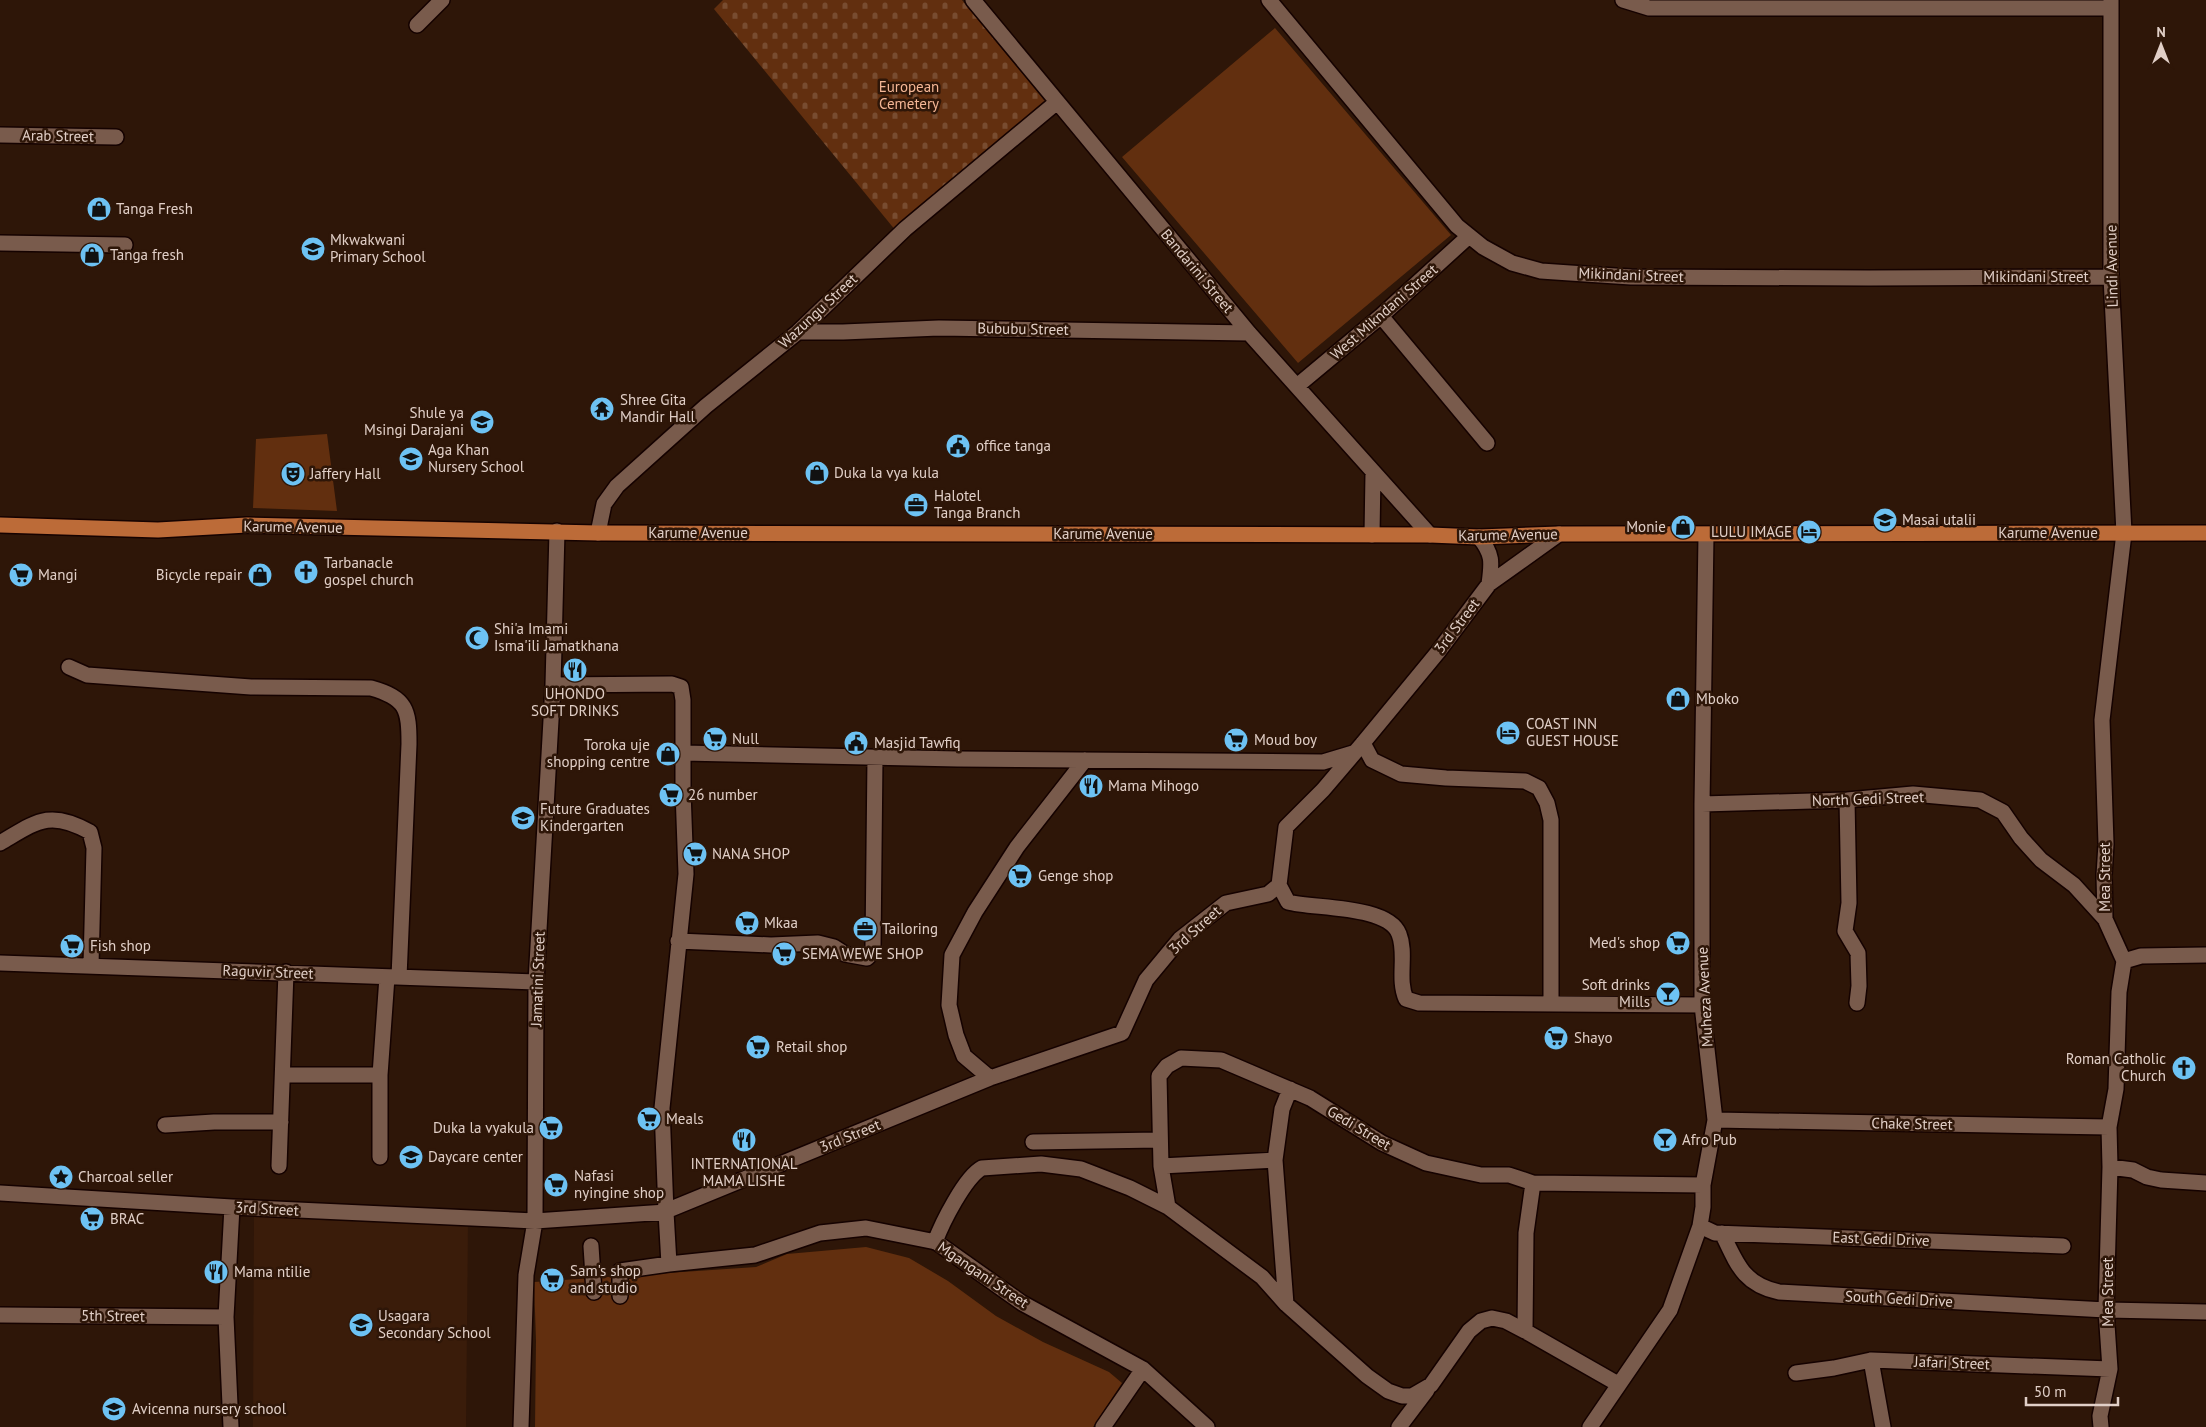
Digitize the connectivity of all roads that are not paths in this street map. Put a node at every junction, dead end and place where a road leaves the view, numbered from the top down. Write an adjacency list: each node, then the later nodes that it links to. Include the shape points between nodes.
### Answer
1 (442, 0): 6 (street)
2 (973, 0): 7 (street, Bandarini Street)
3 (1269, 0): 10 (street, Mikindani Street, via 1457,226)
4 (1623, 0): 5 (street, via 1649,8)
5 (2111, 4): 13 (street, Lindi Avenue)
6 (417, 25)
7 (1057, 102): 15 (street, Wazungu Street, via 905,229); 16 (street, Bandarini Street)
8 (0, 135): 9 (street, Arab Street)
9 (116, 137)
10 (1469, 236): 13 (street, Mikindani Street, via 1512,263 1541,271 1631,277); 14 (street, West Mikndani Street)
11 (0, 243): 12 (street)
12 (125, 245)
13 (2111, 277): 23 (street, Lindi Avenue)
14 (1381, 316): 17 (street, West Mikndani Street); 18 (street)
15 (798, 332): 16 (street, Bububu Street, via 940,328); 22 (street, Wazungu Street, via 706,406 617,486 604,504)
16 (1249, 333): 17 (street, Bandarini Street)
17 (1297, 386): 19 (street, Bandarini Street)
18 (1487, 443)
19 (1373, 473): 26 (street); 27 (street, Bandarini Street)
20 (0, 525): 21 (main road, Karume Avenue, via 158,530 247,525)
21 (557, 531): 22 (main road, Karume Avenue); 32 (street, Jamatini Street)
22 (598, 532): 26 (main road, Karume Avenue)
23 (2124, 533): 24 (main road, Karume Avenue); 28 (main road, Karume Avenue); 41 (street, Mea Street, via 2102,720)
24 (2206, 533)
25 (1559, 534): 28 (main road, Karume Avenue); 29 (main road, Karume Avenue); 30 (street, 3rd Street)
26 (1372, 535): 27 (main road, Karume Avenue)
27 (1430, 535): 29 (main road, Karume Avenue)
28 (1706, 535): 38 (street, Muheza Avenue)
29 (1478, 537): 30 (street, via 1491,556)
30 (1489, 584): 33 (street, 3rd Street, via 1438,652)
31 (69, 667): 48 (street, via 87,676 218,685 371,688 402,704 408,714 409,744)
32 (553, 685): 34 (street, via 672,684 681,687); 49 (street, Jamatini Street)
33 (1358, 748): 36 (street, via 1323,762); 40 (street, 3rd Street, via 1286,827); 50 (street, via 1372,760 1401,774 1525,781 1539,788 1547,802 1551,820)
34 (683, 753): 35 (street); 42 (street, via 686,874)
35 (875, 757): 36 (street); 42 (street, via 873,947 867,958 845,954 818,943 771,945)
36 (1085, 760): 55 (street, via 1017,847 952,955 949,1005 956,1035 964,1056)
37 (1847, 800): 38 (street, North Gedi Street); 41 (street, North Gedi Street, via 1913,794 1980,800 2004,812 2041,860 2074,885); 51 (street, via 1849,903 1845,931 1858,953)
38 (1702, 804): 52 (street, Muheza Avenue)
39 (0, 843): 46 (street, via 39,821 51,819 78,825 90,832 94,848)
40 (1278, 885): 50 (street, via 1288,902 1378,916 1394,925 1399,934 1406,999 1419,1003); 55 (street, 3rd Street, via 1268,894 1226,903 1180,939 1146,980 1122,1033)
41 (2105, 919): 44 (street, Mea Street)
42 (678, 941): 74 (street, via 662,1108)
43 (2206, 955): 44 (street, via 2141,956)
44 (2124, 961): 60 (street, Mea Street, via 2119,992 2116,1089)
45 (0, 963): 46 (street, Raguvir Street)
46 (92, 965): 47 (street, Raguvir Street)
47 (286, 972): 48 (street, Raguvir Street); 53 (street)
48 (393, 977): 49 (street, Raguvir Street); 54 (street)
49 (536, 982): 75 (street, Jamatini Street)
50 (1551, 1003): 52 (street)
51 (1857, 1003)
52 (1702, 1005): 57 (street, Muheza Avenue)
53 (283, 1075): 54 (street); 58 (street)
54 (380, 1075): 63 (street)
55 (990, 1078): 74 (street, 3rd Street)
56 (1290, 1089): 61 (street, Gedi Street, via 1221,1060 1181,1058 1167,1066 1159,1076); 64 (street, via 1282,1109); 68 (street, Gedi Street, via 1382,1143 1426,1163 1481,1175 1509,1175)
57 (1715, 1120): 60 (street, Chake Street); 70 (street, Muheza Avenue)
58 (282, 1122): 59 (street); 65 (street)
59 (165, 1125)
60 (2109, 1127): 67 (street, Mea Street)
61 (1159, 1140): 62 (street); 66 (street, Gedi Street)
62 (1033, 1142)
63 (380, 1157)
64 (1275, 1160): 66 (street); 84 (street)
65 (279, 1166)
66 (1161, 1166): 73 (street, Gedi Street)
67 (2110, 1167): 69 (street, via 2133,1170 2161,1180); 85 (street, Mea Street)
68 (1533, 1183): 70 (street, Gedi Street); 89 (street, via 1526,1233)
69 (2206, 1183)
70 (1703, 1185): 76 (street, Muheza Avenue)
71 (0, 1193): 72 (street, 3rd Street)
72 (232, 1207): 75 (street, 3rd Street); 88 (street)
73 (1168, 1207): 78 (street, via 1081,1169 1041,1164 982,1168 962,1191 943,1221); 84 (street, via 1262,1277)
74 (666, 1212): 75 (street); 81 (street)
75 (535, 1221): 97 (street, Jamatini Street, via 526,1275)
76 (1700, 1226): 77 (street, East Gedi Drive); 94 (street, Muheza Avenue, via 1670,1310)
77 (1722, 1233): 80 (street, East Gedi Drive); 85 (street, South Gedi Drive, via 1739,1269 1761,1288 1779,1292)
78 (935, 1242): 81 (street, Mgangani Street, via 866,1228 820,1234 755,1256); 92 (street, Mgangani Street, via 1022,1303)
79 (592, 1246): 82 (street)
80 (2063, 1246)
81 (669, 1264): 83 (street, Mgangani Street, via 620,1271)
82 (594, 1292)
83 (620, 1296)
84 (1286, 1304): 95 (street, via 1388,1391 1412,1396)
85 (2106, 1310): 86 (street, South Gedi Drive); 91 (street, Mea Street)
86 (2206, 1312)
87 (0, 1315): 88 (street, 5th Street)
88 (226, 1317): 96 (street)
89 (1524, 1331): 94 (street); 95 (street, via 1506,1321 1481,1320 1469,1331)
90 (1871, 1360): 91 (street, Jafari Street); 93 (street, Jafari Street); 102 (street)
91 (2110, 1369): 103 (street, Mea Street, via 2100,1416)
92 (1143, 1370): 98 (street); 99 (street, Mgangani Street)
93 (1796, 1372)
94 (1618, 1384): 101 (street, Muheza Avenue)
95 (1431, 1385): 100 (street)
96 (231, 1427)
97 (521, 1427)
98 (1103, 1427)
99 (1208, 1427)
100 (1399, 1427)
101 (1590, 1427)
102 (1882, 1427)
103 (2101, 1427)

